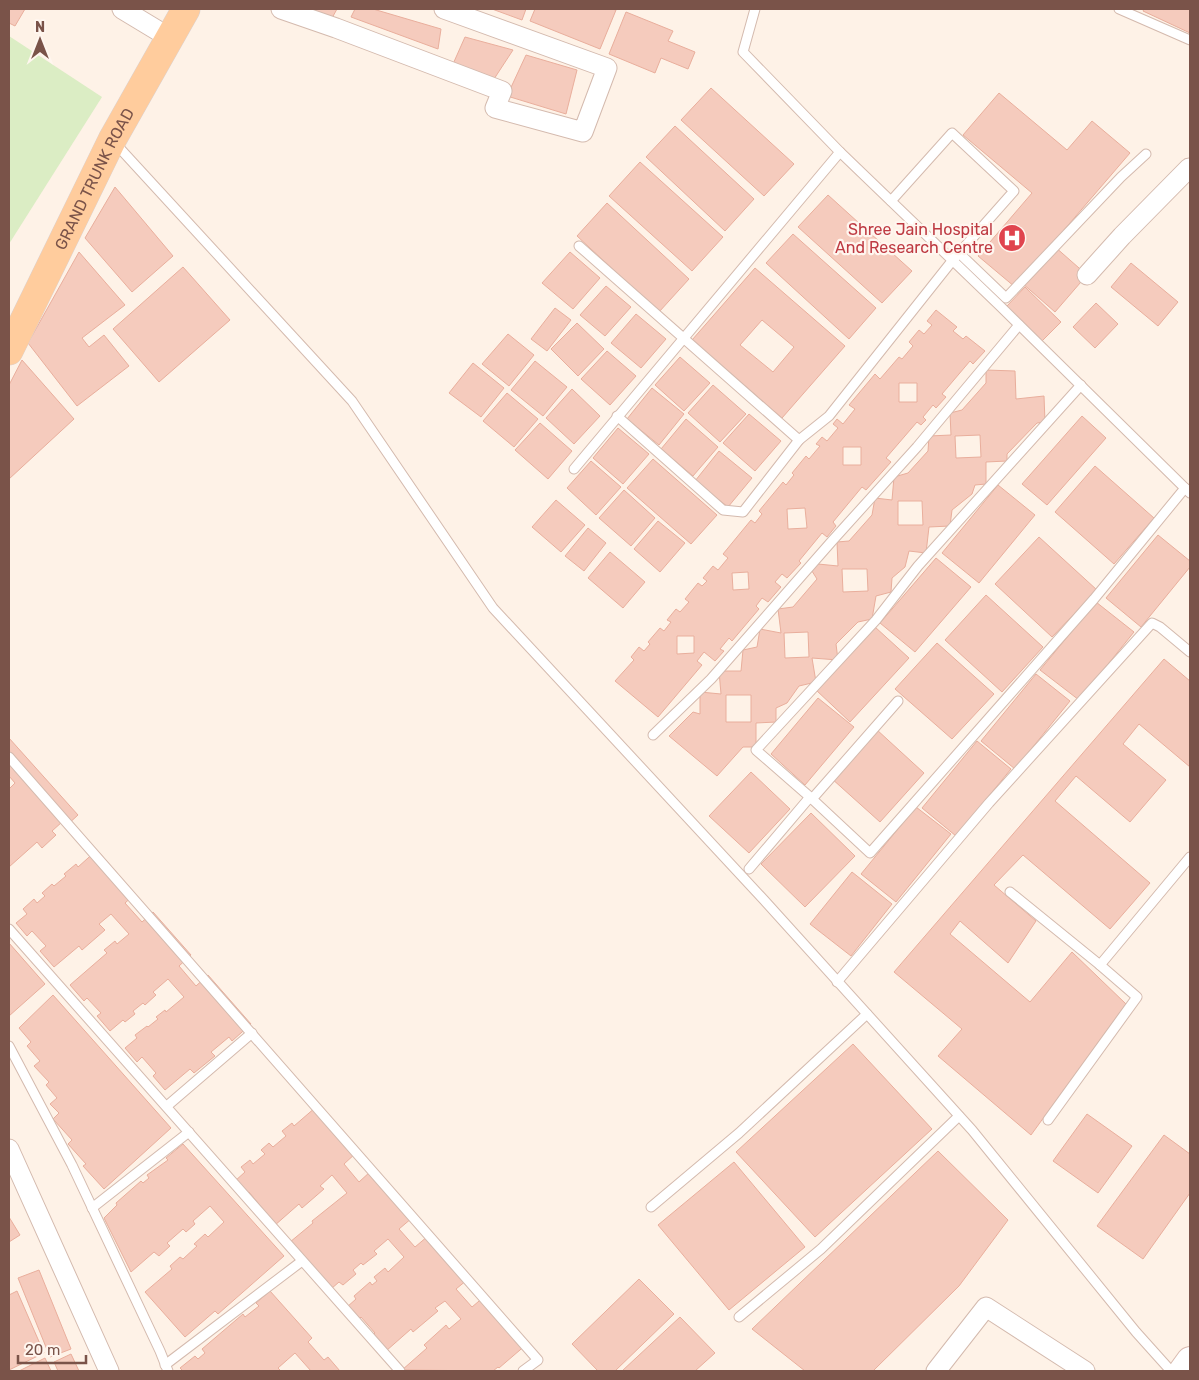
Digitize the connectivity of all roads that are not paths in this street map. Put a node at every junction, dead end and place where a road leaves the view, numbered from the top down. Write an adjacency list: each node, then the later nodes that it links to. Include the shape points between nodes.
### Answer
1 (122, 9): 7 (street)
2 (186, 9): 7 (main road, GRAND TRUNK ROAD)
3 (281, 9): 4 (street, via 502,91 495,108 583,132 607,68)
4 (444, 9)
5 (755, 9): 10 (lane, via 743,52)
6 (1119, 9): 8 (lane)
7 (170, 38): 9 (main road, GRAND TRUNK ROAD)
8 (1190, 40)
9 (112, 140): 20 (main road, GRAND TRUNK ROAD); 36 (lane, via 352,401 492,608)
10 (840, 152): 13 (lane); 19 (lane)
11 (1146, 154): 15 (lane, via 1120,177 1006,298)
12 (1190, 169): 17 (street)
13 (891, 201): 15 (lane, via 952,133 1014,191); 16 (lane)
14 (579, 246): 19 (lane)
15 (959, 253): 16 (lane)
16 (952, 260): 18 (lane); 23 (lane, via 829,416)
17 (1087, 275)
18 (1019, 325): 21 (lane); 28 (lane, via 917,447 712,679)
19 (683, 338): 22 (lane); 23 (lane)
20 (9, 351)
21 (1081, 385): 25 (lane); 30 (lane, via 918,566 876,620 756,750)
22 (617, 416): 23 (lane, via 723,510 743,512); 24 (lane)
23 (799, 440)
24 (574, 469)
25 (1188, 490): 30 (lane, via 870,853)
26 (1190, 652): 36 (lane, via 1152,623 989,803)
27 (898, 701): 30 (lane, via 812,799)
28 (653, 735)
29 (9, 757): 38 (lane)
30 (810, 797): 32 (lane)
31 (1190, 857): 35 (lane)
32 (749, 869)
33 (1010, 892): 35 (lane)
34 (9, 929): 40 (lane)
35 (1100, 965): 42 (lane, via 1137,996)
36 (837, 982): 37 (lane)
37 (867, 1014): 41 (lane); 46 (lane, via 739,1132)
38 (252, 1033): 40 (lane); 54 (lane, via 538,1360)
39 (9, 1046): 47 (lane)
40 (167, 1106): 43 (lane)
41 (959, 1116): 49 (lane, via 822,1249); 57 (lane)
42 (1048, 1120)
43 (189, 1132): 47 (lane); 48 (lane)
44 (9, 1149): 45 (street)
45 (16, 1185): 52 (street)
46 (651, 1207)
47 (92, 1208): 51 (lane)
48 (302, 1261): 51 (lane); 53 (lane)
49 (739, 1317)
50 (1190, 1360): 58 (main road)
51 (167, 1368)
52 (109, 1371)
53 (400, 1371)
54 (523, 1371)
55 (936, 1371): 56 (street, via 986,1307)
56 (1085, 1371)
57 (1171, 1371)
58 (1182, 1371)

